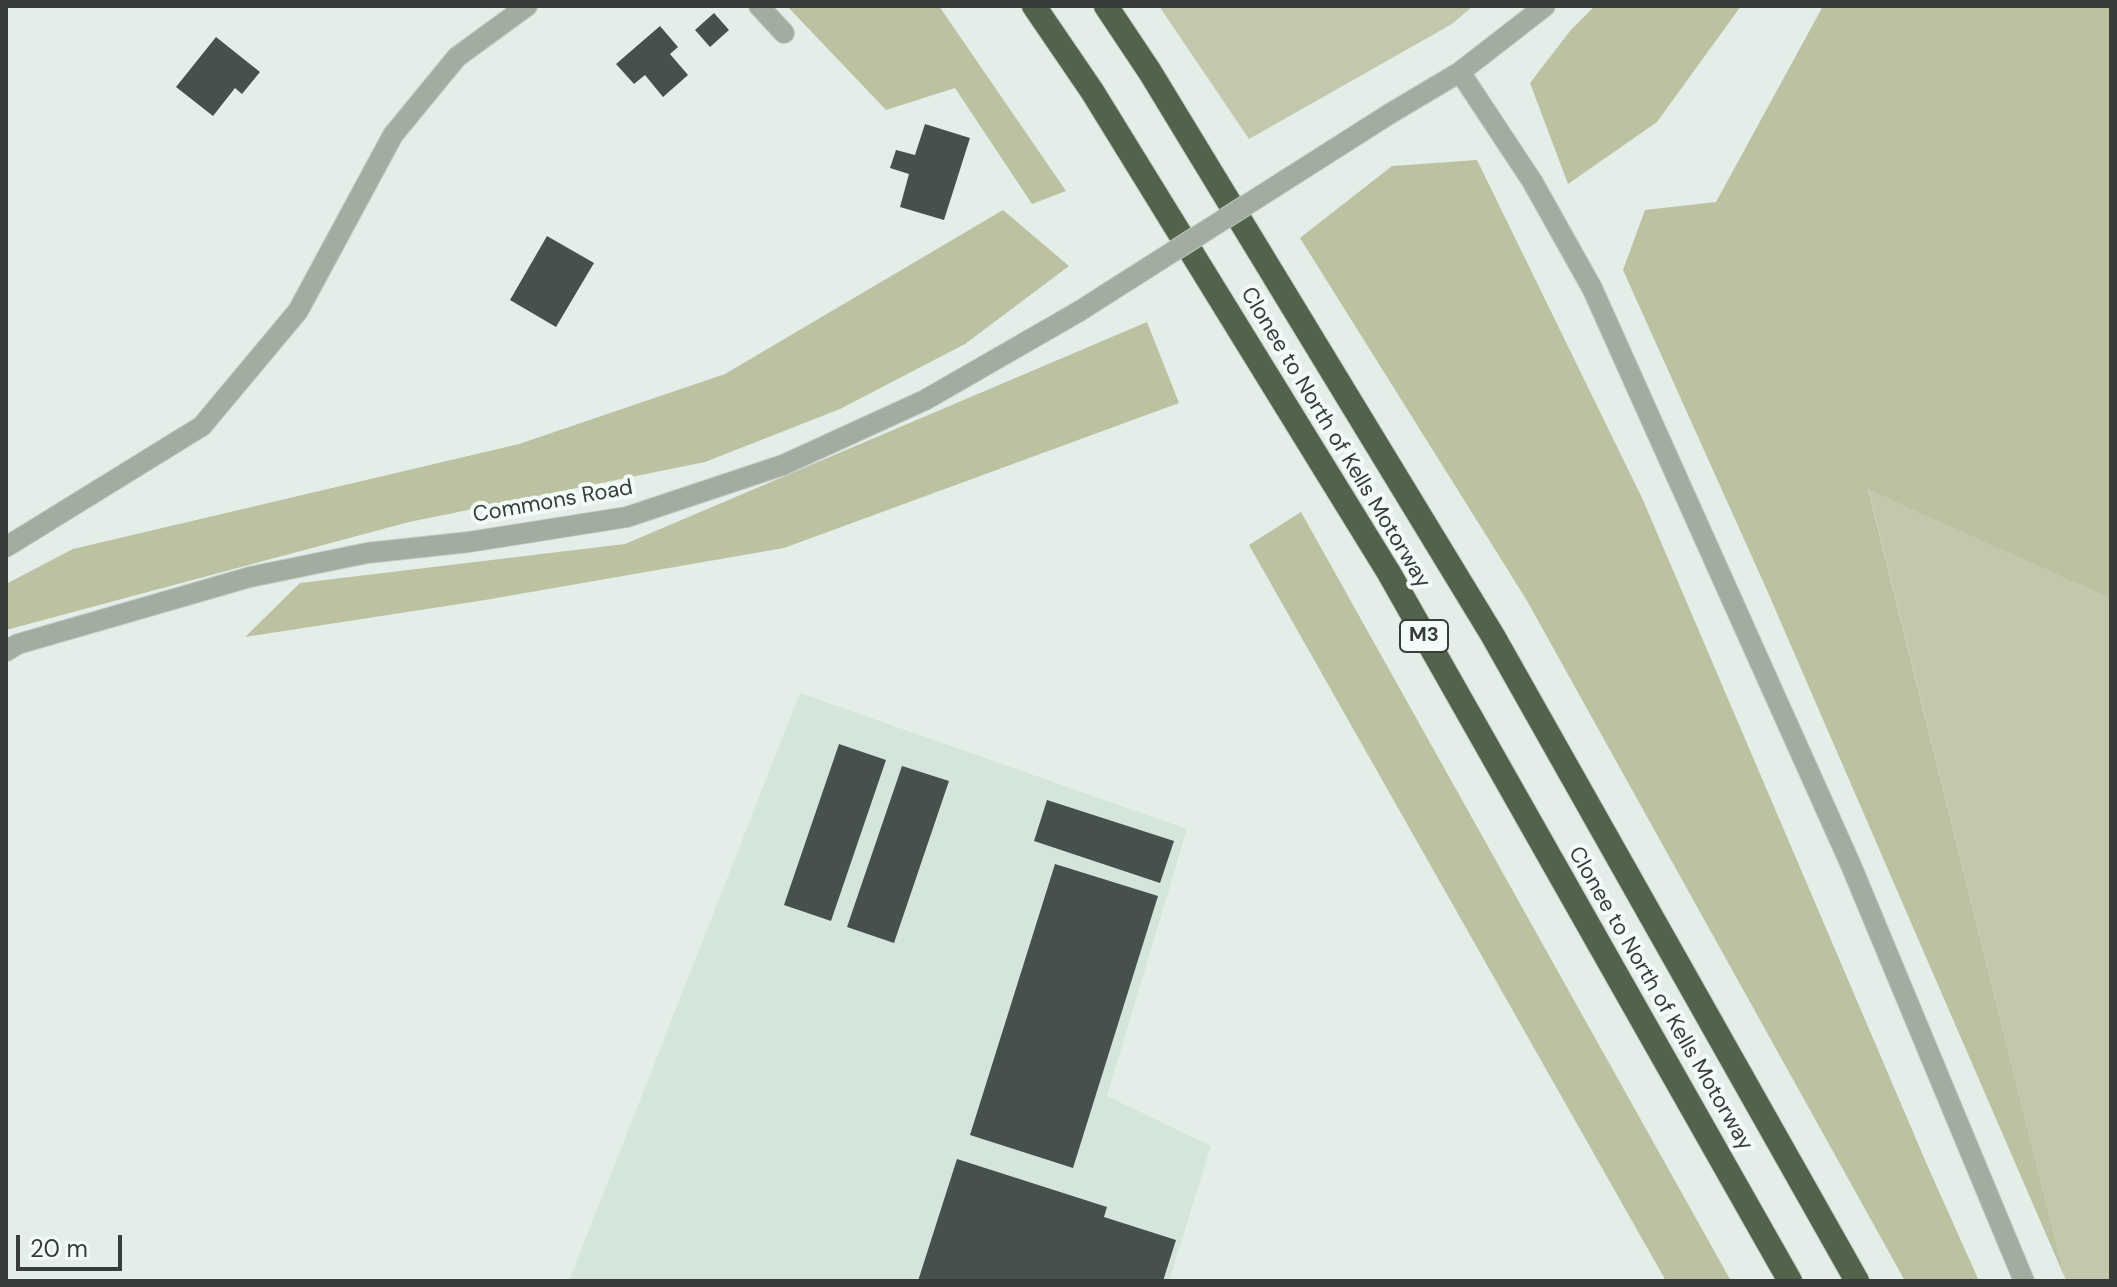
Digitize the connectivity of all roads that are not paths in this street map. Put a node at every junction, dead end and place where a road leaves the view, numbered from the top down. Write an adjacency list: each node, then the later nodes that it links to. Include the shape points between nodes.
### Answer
1 (527, 6): 8 (street, via 457,57 393,135 298,311 202,426)
2 (759, 6): 6 (street)
3 (1034, 6): 10 (highway, Clonee to North of Kells Motorway / M3, via 1092,91 1389,573)
4 (1106, 6): 11 (highway, Clonee to North of Kells Motorway / M3, via 1493,636)
5 (1545, 6): 7 (street, Commons Road)
6 (784, 33)
7 (1460, 72): 9 (street, Commons Road, bridge, via 1078,312 925,400 783,465 627,517 367,553 250,577); 12 (street, via 1532,181 1592,288 1850,863)
8 (6, 547)
9 (6, 651)
10 (1790, 1281)
11 (1857, 1281)
12 (2024, 1281)

